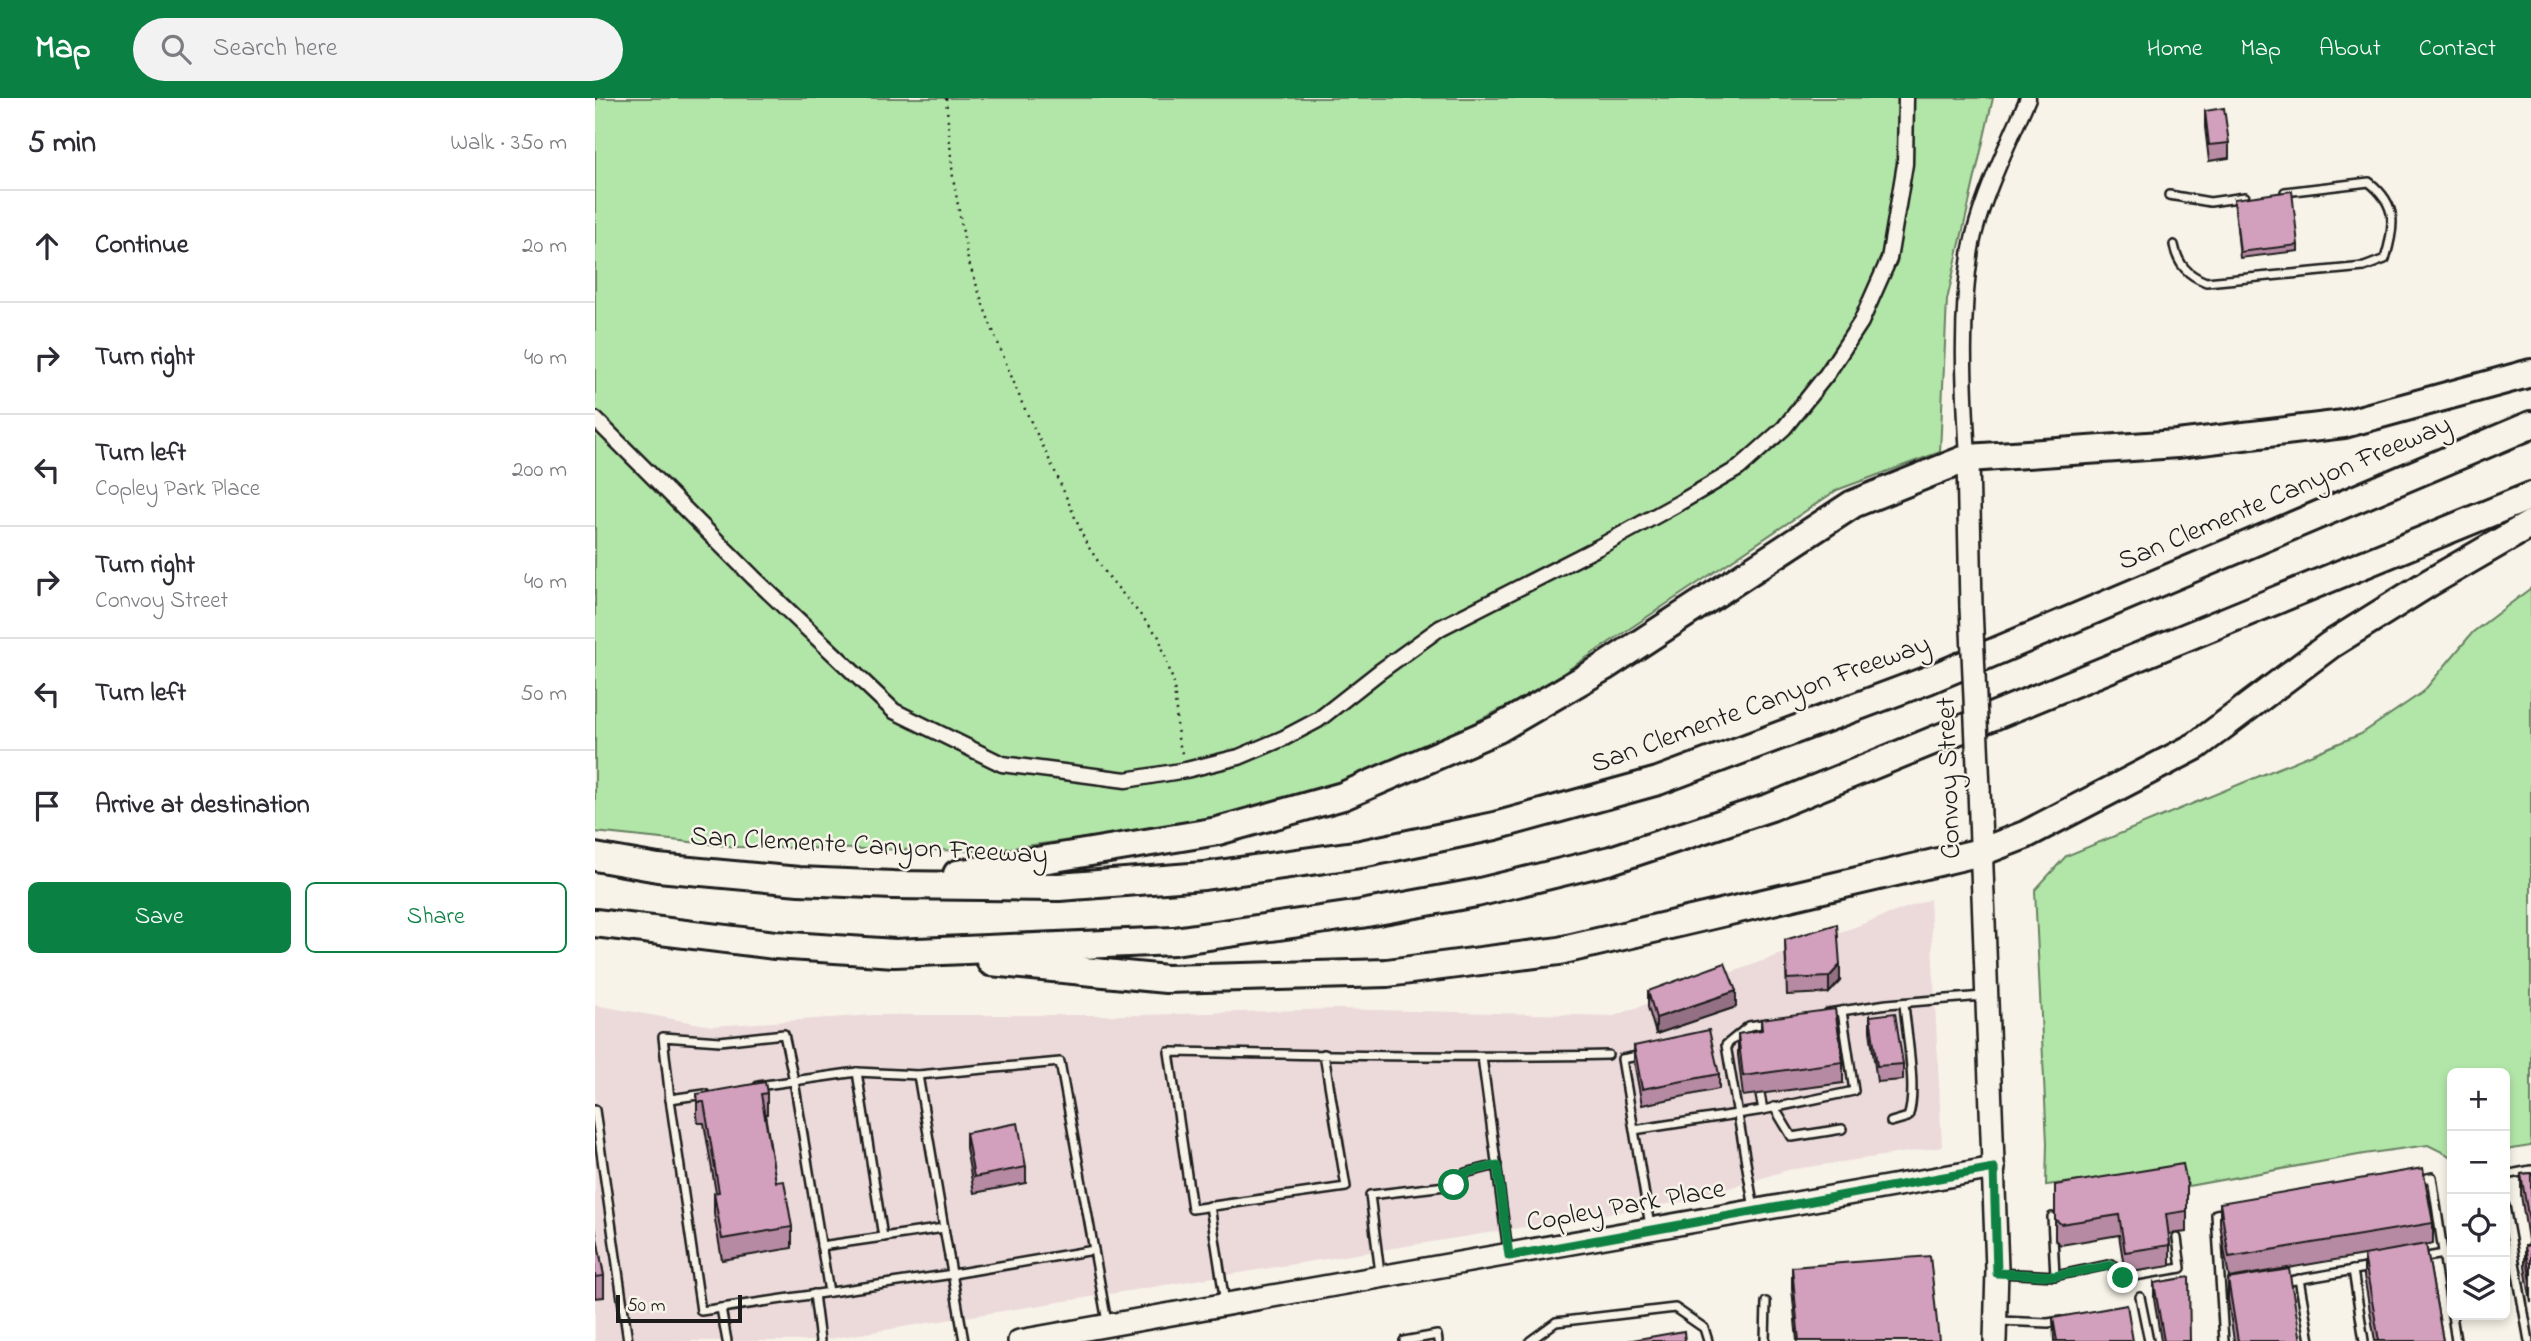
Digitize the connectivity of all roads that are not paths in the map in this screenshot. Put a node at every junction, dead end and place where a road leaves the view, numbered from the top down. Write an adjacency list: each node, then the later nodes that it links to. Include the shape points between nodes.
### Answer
1 (1906, 98): 8 (street, via 1905,164 1889,259 1861,322 1784,428 1739,468 1679,503 1440,628 1318,720 1239,757 1186,770 1126,780 1002,764 894,711)
2 (2028, 98): 10 (street, Convoy Street, via 1989,190 1972,247 1964,323)
3 (2276, 193): 6 (lane, via 2369,182 2383,193 2392,214 2392,238 2385,259 2364,267 2206,282 2192,276 2177,260)
4 (2169, 195): 5 (lane, via 2210,202)
5 (2250, 197)
6 (2174, 245)
7 (2531, 373): 10 (highway, via 2344,424 2177,444)
8 (595, 419)
9 (2531, 425): 15 (highway, San Clemente Canyon Freeway, via 1928,680 1658,781 1495,826 1360,855 1217,875 1059,887)
10 (1968, 458): 13 (main road, Convoy Street, bridge); 15 (highway, via 1853,504 1604,667 1498,729 1343,796 1218,831)
11 (2531, 496): 17 (highway, via 1771,807 1611,860 1476,894 1174,941)
12 (2531, 524): 13 (highway, via 2330,645 2196,746 2025,835)
13 (1981, 852): 17 (highway, via 1559,951 1387,973 1166,979); 18 (main road, Convoy Street)
14 (595, 857): 15 (highway, San Clemente Canyon Freeway, via 658,868)
15 (893, 885)
16 (595, 923): 17 (highway, via 775,945)
17 (895, 953)
18 (1987, 996): 19 (lane); 48 (main road, Convoy Street)
19 (1903, 1003): 20 (lane); 44 (lane, via 1910,1111 1908,1117)
20 (1842, 1011): 21 (lane); 37 (lane, via 1854,1091)
21 (1820, 1014)
22 (1779, 1021): 23 (lane)
23 (1749, 1026): 24 (lane); 43 (lane, via 1726,1045)
24 (1751, 1039)
25 (1324, 1054): 28 (lane); 52 (lane, via 1346,1187); 52 (lane, via 1169,1052 1192,1209)
26 (1649, 1054): 46 (lane, via 1622,1059)
27 (1608, 1055): 28 (lane)
28 (1482, 1057): 47 (lane)
29 (857, 1072): 30 (lane); 31 (lane); 59 (lane)
30 (918, 1075): 56 (lane); 62 (lane, via 1060,1062)
31 (794, 1081): 33 (lane); 38 (lane, via 784,1034 720,1041 663,1037); 61 (lane)
32 (1820, 1086): 37 (lane)
33 (753, 1087)
34 (1788, 1090): 39 (lane)
35 (711, 1093): 38 (lane)
36 (1760, 1094): 42 (lane)
37 (1822, 1097): 39 (lane)
38 (670, 1099): 82 (lane, via 701,1311)
39 (1791, 1103): 40 (lane)
40 (1775, 1107): 42 (lane); 45 (lane, via 1792,1137)
41 (595, 1110): 87 (lane)
42 (1763, 1110): 43 (lane)
43 (1738, 1113): 46 (lane); 54 (lane)
44 (1891, 1122)
45 (1842, 1129)
46 (1634, 1130): 57 (lane)
47 (1497, 1165): 64 (lane); 72 (lane, via 1465,1173 1454,1185 1370,1195)
48 (1994, 1168): 54 (main road, Copley Park Place); 68 (main road, Convoy Street)
49 (2531, 1170): 50 (lane)
50 (2510, 1174)
51 (2405, 1182): 63 (lane, via 2433,1177)
52 (1210, 1206): 81 (lane)
53 (2243, 1209): 77 (lane, via 2216,1214)
54 (1755, 1212): 57 (main road, Copley Park Place)
55 (2052, 1217): 70 (lane)
56 (944, 1228): 59 (lane); 69 (lane)
57 (1651, 1231): 64 (main road, Copley Park Place)
58 (2510, 1234): 102 (lane)
59 (883, 1237): 61 (lane)
60 (2177, 1238): 70 (lane, via 2181,1268 2123,1278 2112,1265)
61 (821, 1245): 76 (lane)
62 (1094, 1250): 69 (lane); 85 (lane)
63 (2444, 1254): 65 (lane); 71 (lane)
64 (1509, 1256): 72 (main road, Copley Park Place)
65 (2418, 1259)
66 (2379, 1265): 67 (lane)
67 (2353, 1270): 73 (lane); 100 (lane)
68 (1997, 1273): 70 (lane); 86 (main road, Convoy Street)
69 (953, 1274): 76 (lane); 90 (lane)
70 (2055, 1276)
71 (2447, 1276)
72 (1381, 1278): 81 (main road, Copley Park Place)
73 (2299, 1279): 74 (lane); 99 (lane)
74 (2273, 1284)
75 (2234, 1291): 77 (lane)
76 (829, 1292): 78 (lane)
77 (2221, 1293): 98 (lane)
78 (814, 1294): 82 (lane); 89 (lane)
79 (2140, 1297): 97 (lane)
80 (1766, 1302): 96 (lane)
81 (1225, 1305): 85 (main road, Copley Park Place)
82 (721, 1308): 88 (lane)
83 (2073, 1319): 86 (lane)
84 (2453, 1320): 101 (lane)
85 (1108, 1326): 91 (main road, Copley Park Place)
86 (1995, 1331)
87 (628, 1341)
88 (727, 1341)
89 (820, 1341)
90 (964, 1341)
91 (1019, 1341)
92 (1404, 1341): 93 (lane, via 1437,1335)
93 (1438, 1341)
94 (1530, 1341): 95 (lane, via 1556,1322 1675,1308 1705,1328)
95 (1708, 1341)
96 (1765, 1341)
97 (2149, 1341)
98 (2224, 1341)
99 (2310, 1341)
100 (2364, 1341)
101 (2456, 1341)
102 (2529, 1341)

